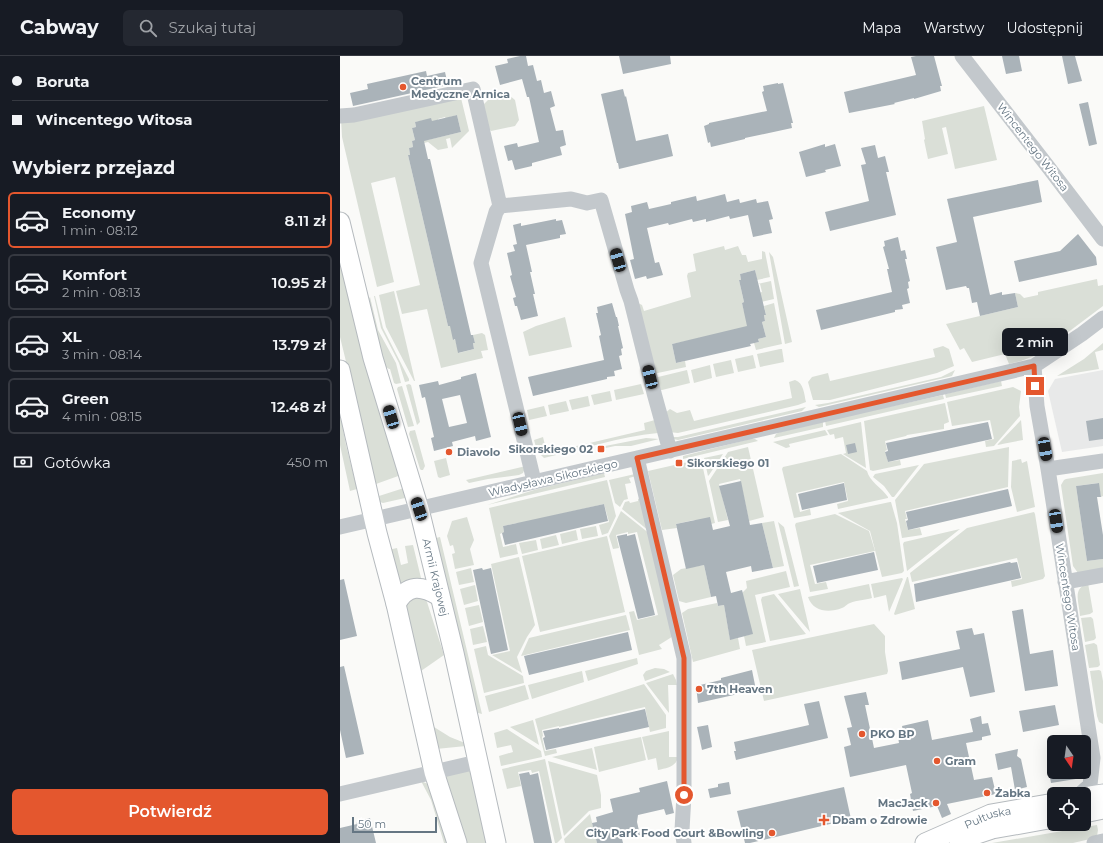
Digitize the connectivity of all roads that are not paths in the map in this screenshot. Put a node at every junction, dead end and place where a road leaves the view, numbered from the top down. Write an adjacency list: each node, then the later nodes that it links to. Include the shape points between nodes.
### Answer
1 (962, 56): 5 (street, Wincentego Witosa)
2 (340, 116): 3 (street, via 473,89)
3 (500, 206): 9 (street, via 572,198 586,203 601,200 631,301); 13 (street, via 481,263)
4 (340, 222): 14 (main road, Armii Krajowej, via 373,358)
5 (1103, 239)
6 (1103, 318): 7 (street, Władysława Sikorskiego)
7 (1034, 366): 9 (street, Władysława Sikorskiego); 12 (street, Wincentego Witosa, via 1037,406)
8 (340, 370): 15 (main road)
9 (670, 451): 10 (street, Władysława Sikorskiego)
10 (637, 458): 13 (street, Władysława Sikorskiego); 34 (street, via 684,658)
11 (1103, 461): 12 (street)
12 (1048, 469): 18 (street, Wincentego Witosa)
13 (534, 481): 14 (street, Władysława Sikorskiego)
14 (419, 509): 15 (street, Władysława Sikorskiego); 19 (main road, Armii Krajowej)
15 (374, 519): 16 (street, Władysława Sikorskiego); 20 (main road)
16 (340, 527)
17 (1103, 576): 18 (street)
18 (1065, 582): 21 (street, Wincentego Witosa)
19 (439, 596): 20 (main road, via 424,588 412,589 404,592); 22 (main road, Armii Krajowej)
20 (396, 604): 23 (main road)
21 (1093, 758): 24 (street, Wincentego Witosa); 25 (street, Wincentego Witosa)
22 (477, 762): 23 (street); 33 (main road, Armii Krajowej)
23 (434, 772): 26 (street); 32 (main road)
24 (1103, 777)
25 (1088, 787)
26 (340, 794)
27 (1091, 803): 29 (main road)
28 (1047, 804): 35 (main road, Pułtuska, via 991,814)
29 (1099, 809)
30 (1047, 819): 36 (main road, Pułtuska, via 992,829)
31 (1103, 841): 37 (street)
32 (457, 843)
33 (496, 843)
34 (684, 843)
35 (926, 843)
36 (950, 843)
37 (1094, 843)

